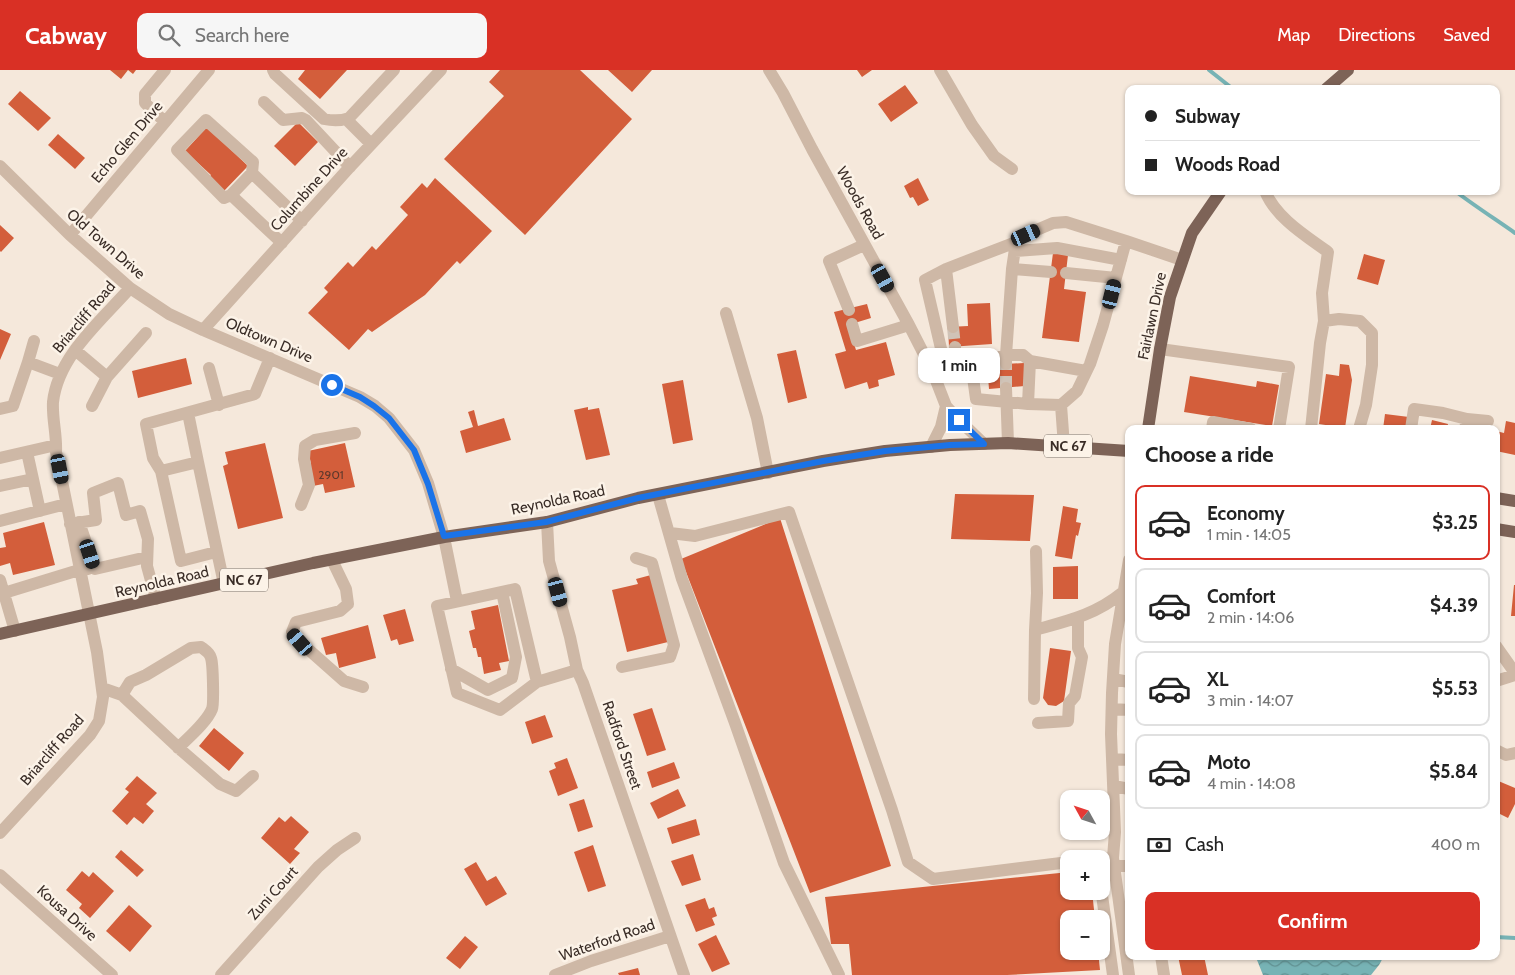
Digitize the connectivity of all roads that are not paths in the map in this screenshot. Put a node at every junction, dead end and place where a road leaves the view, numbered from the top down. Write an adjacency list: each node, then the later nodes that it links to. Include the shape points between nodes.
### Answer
1 (165, 70): 12 (street, via 145,94 145,103)
2 (209, 70): 12 (street, Echo Glen Drive)
3 (274, 70): 11 (street, via 324,119)
4 (394, 70): 11 (street)
5 (441, 70): 13 (street, Columbine Drive)
6 (769, 70): 25 (street, Woods Road)
7 (940, 70): 16 (street, via 994,156)
8 (1348, 70): 9 (main road)
9 (1331, 85)
10 (264, 102): 15 (street, via 283,120 306,120)
11 (346, 119): 13 (street)
12 (165, 122): 22 (street, Echo Glen Drive)
13 (371, 144): 15 (street, Columbine Drive)
14 (0, 166): 22 (street, Old Town Drive)
15 (350, 167): 21 (street, Columbine Drive)
16 (1012, 168)
17 (252, 173): 18 (street); 18 (street, via 253,162 206,120 177,150 224,198); 21 (street)
18 (231, 195): 24 (street)
19 (1218, 195): 28 (main road, Fairlawn Drive, via 1192,233)
20 (1267, 195): 37 (street, via 1289,224 1328,252 1322,293)
21 (302, 222): 24 (street, Columbine Drive)
22 (70, 235): 34 (street, Old Town Drive)
23 (1126, 241): 26 (street, via 1066,222 1053,223 1026,235); 27 (street); 28 (street)
24 (282, 243): 41 (street, Columbine Drive)
25 (864, 245): 35 (street, via 829,261); 39 (street, Woods Road)
26 (1016, 246): 27 (street, via 1057,248); 29 (street); 30 (street)
27 (1121, 260): 33 (street)
28 (1182, 260): 45 (main road, Fairlawn Drive, via 1170,297)
29 (946, 269): 40 (street); 53 (street, via 925,280)
30 (1012, 269): 31 (street); 48 (street)
31 (1051, 272)
32 (1066, 273): 33 (street)
33 (1116, 278): 54 (street)
34 (130, 288): 41 (street, Old Town Drive, via 169,314); 46 (street, Briarcliff Road)
35 (849, 310)
36 (726, 313): 87 (street, via 757,418)
37 (1324, 320): 73 (street); 74 (street, via 1360,321 1372,332 1372,365)
38 (852, 324): 39 (street, via 857,341)
39 (909, 325): 56 (street, Woods Road)
40 (953, 327)
41 (203, 330): 47 (street, Oldtown Drive)
42 (146, 333): 57 (street)
43 (34, 341): 50 (street)
44 (955, 347): 53 (street)
45 (1160, 349): 69 (main road, Fairlawn Drive); 72 (street, via 1289,367)
46 (74, 350): 55 (street, Briarcliff Road); 57 (street)
47 (270, 358): 61 (street, via 256,394); 102 (street, Oldtown Drive, via 360,397 389,418 414,450)
48 (1006, 360): 49 (street, via 1022,355); 51 (street)
49 (1030, 361): 54 (street); 60 (street)
50 (28, 362): 55 (street); 65 (street, via 13,406)
51 (971, 364): 53 (street); 59 (street, via 976,399)
52 (209, 368): 61 (street)
53 (951, 369): 56 (street)
54 (1086, 372): 62 (street, via 1077,391)
55 (60, 374): 79 (street, Briarcliff Road, via 53,402)
56 (933, 374): 64 (street, Woods Road)
57 (107, 377): 63 (street)
58 (1006, 388): 59 (street)
59 (1007, 402): 60 (street); 77 (street)
60 (1028, 404): 62 (street)
61 (219, 405): 66 (street)
62 (1061, 405): 80 (street)
63 (92, 406)
64 (946, 406): 78 (street, Woods Road); 81 (street, via 942,427)
65 (0, 409)
66 (188, 413): 85 (street); 86 (street, via 146,424 153,458)
67 (1488, 421): 68 (street)
68 (1466, 424): 75 (street, via 1443,412 1414,409)
69 (1149, 425)
70 (1213, 425): 71 (street, via 1213,422)
71 (1229, 425)
72 (1280, 425)
73 (1311, 425)
74 (1360, 425)
75 (1411, 425)
76 (355, 433): 94 (street, via 315,440 305,446 309,484)
77 (1008, 443): 78 (main road, Reynolda Road / NC 67); 80 (main road, Reynolda Road / NC 67)
78 (984, 444): 81 (main road, Reynolda Road / NC 67)
79 (56, 445): 83 (street); 93 (street, Briarcliff Road)
80 (1064, 446): 82 (main road, Reynolda Road / NC 67)
81 (931, 447): 87 (main road, Reynolda Road / NC 67, via 885,451)
82 (1125, 451)
83 (27, 452): 84 (street); 88 (street)
84 (0, 458)
85 (198, 462): 86 (street); 104 (street)
86 (161, 471): 104 (street, via 181,561)
87 (768, 473): 90 (main road, Reynolda Road / NC 67)
88 (33, 479): 89 (street); 95 (street)
89 (0, 486)
90 (658, 495): 97 (main road, Reynolda Road / NC 67); 101 (street)
91 (1500, 499): 92 (main road)
92 (1515, 501)
93 (66, 504): 95 (street); 98 (street, Briarcliff Road)
94 (301, 505)
95 (40, 511): 96 (street)
96 (0, 521)
97 (546, 522): 102 (main road, Reynolda Road / NC 67); 125 (street, Radford Street, via 549,561)
98 (75, 523): 105 (street, via 96,520 93,493 118,483 126,515 140,511 148,539); 108 (street); 109 (street, Briarcliff Road)
99 (1500, 530): 100 (main road)
100 (1515, 532)
101 (670, 533): 150 (street, via 694,536 790,512 908,862 933,879); 162 (street, via 682,579 784,863)
102 (444, 536): 107 (main road, Reynolda Road / NC 67); 116 (street, Oldtown Drive)
103 (1036, 551): 119 (street)
104 (216, 552): 111 (street)
105 (147, 557): 108 (street); 115 (street)
106 (636, 558): 123 (street, via 652,563 674,645 670,657)
107 (332, 560): 111 (main road, Reynolda Road / NC 67); 131 (street, via 346,589 348,604 340,611 296,622 292,632 344,681)
108 (95, 569): 109 (street)
109 (79, 570): 114 (street); 117 (street, Briarcliff Road)
110 (0, 580): 114 (street)
111 (224, 584): 115 (main road, Reynolda Road / NC 67)
112 (1125, 591): 118 (street, via 1108,604); 127 (street)
113 (502, 592): 116 (street); 124 (street, via 516,657 512,678 488,690); 130 (street, via 515,589)
114 (4, 593): 120 (street)
115 (156, 599): 117 (main road, Reynolda Road / NC 67)
116 (457, 601): 124 (street, via 437,606)
117 (89, 614): 120 (main road, Reynolda Road / NC 67); 132 (street, Briarcliff Road)
118 (1078, 618): 119 (street); 137 (street, via 1078,648 1082,657 1075,696 1069,703 1068,721)
119 (1035, 630): 134 (street)
120 (14, 631): 121 (main road, Reynolda Road / NC 67)
121 (0, 634)
122 (1500, 652): 126 (street)
123 (622, 667)
124 (451, 669): 130 (street, via 457,693 500,710)
125 (577, 670): 130 (street); 155 (street, Radford Street)
126 (1515, 674): 128 (street)
127 (1113, 679): 129 (street); 135 (street)
128 (1500, 680)
129 (1125, 681)
130 (537, 682)
131 (363, 687)
132 (102, 688): 133 (street); 146 (street, Briarcliff Road, via 99,721 90,735)
133 (122, 695): 138 (street); 138 (street, via 130,682 191,648 201,647 208,652 211,658 212,709)
134 (1034, 699)
135 (1112, 709): 136 (street); 141 (street)
136 (1125, 710)
137 (1038, 723)
138 (178, 748): 143 (street, via 220,784 236,791)
139 (1500, 752): 140 (street, via 1506,755)
140 (1515, 753)
141 (1112, 759): 142 (street); 144 (street)
142 (1125, 760)
143 (253, 776)
144 (1114, 786): 145 (street); 149 (street)
145 (1125, 787)
146 (0, 833)
147 (355, 838): 159 (street, Zuni Court, via 318,867)
148 (1110, 861): 149 (street)
149 (1114, 862): 151 (street); 154 (street)
150 (1060, 863)
151 (1125, 865)
152 (0, 875): 158 (street, Kousa Drive)
153 (1103, 900): 163 (street)
154 (1125, 915)
155 (670, 936): 160 (street, Waterford Road); 161 (street, Radford Street)
156 (1128, 960): 164 (street)
157 (1162, 960): 165 (street)
158 (112, 975)
159 (221, 975)
160 (555, 975)
161 (684, 975)
162 (839, 975)
163 (1113, 975)
164 (1129, 975)
165 (1164, 975)

